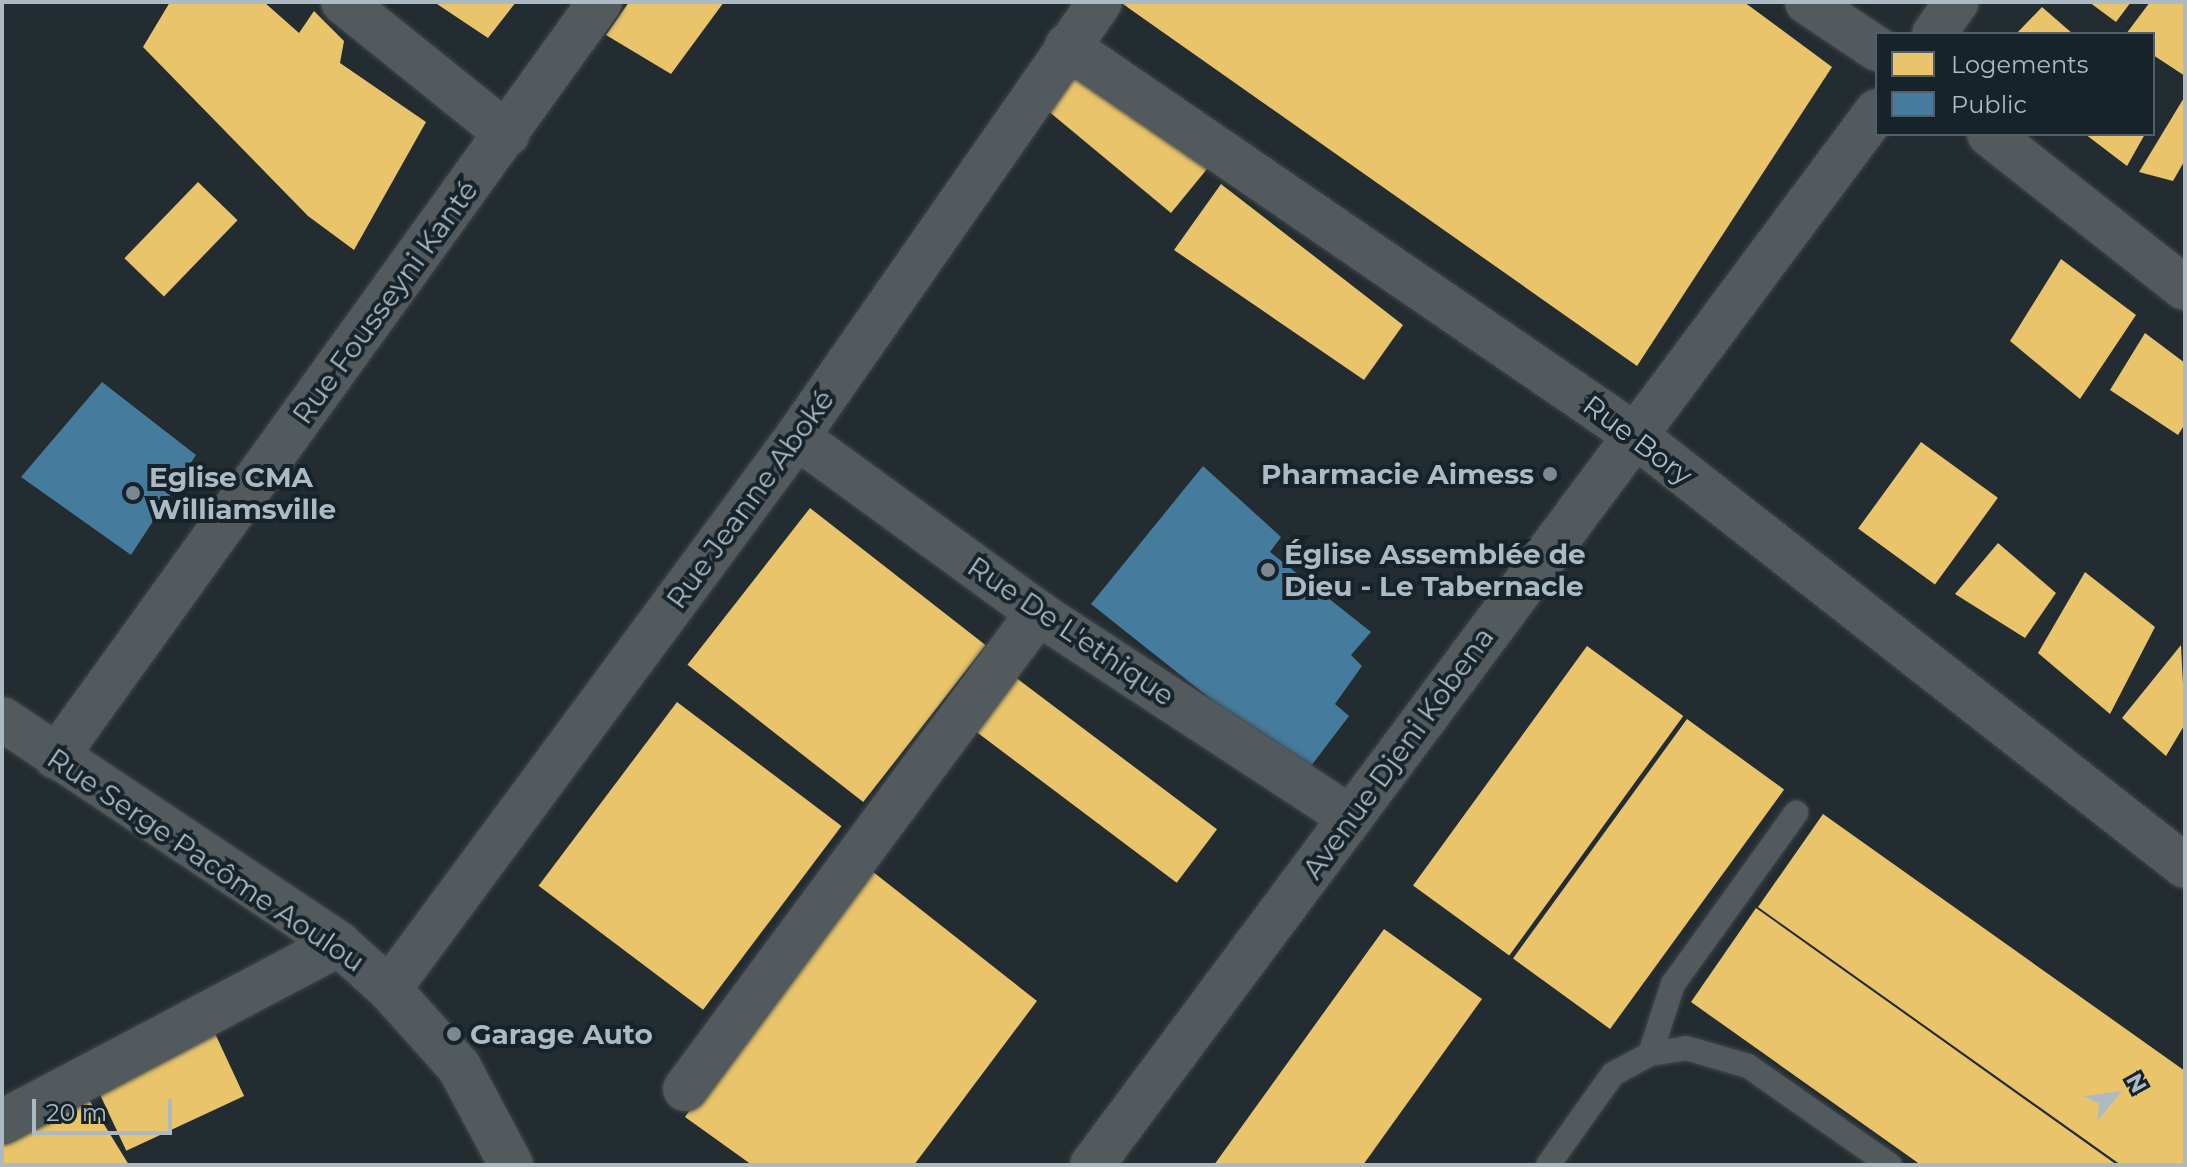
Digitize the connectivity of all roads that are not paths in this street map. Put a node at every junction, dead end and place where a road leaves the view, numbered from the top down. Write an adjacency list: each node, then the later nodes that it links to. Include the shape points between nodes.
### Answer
1 (343, 2): 10 (street)
2 (600, 2): 10 (street, Rue Fousseyni Kanté)
3 (1100, 2): 7 (street, Rue Jeanne Aboké)
4 (1807, 2): 8 (street)
5 (1956, 2): 6 (street)
6 (1935, 32)
7 (1067, 46): 13 (street, Rue Bory); 14 (street, Rue Jeanne Aboké)
8 (1875, 48)
9 (1875, 114): 13 (street, Avenue Djeni Kobena)
10 (507, 134): 17 (street, Rue Fousseyni Kanté)
11 (1992, 136): 12 (street)
12 (2185, 288)
13 (1632, 433): 19 (street, Avenue Djeni Kobena); 20 (street, Rue Bory)
14 (797, 437): 15 (street, Rue De L'ethique); 22 (street, Rue Jeanne Aboké)
15 (1038, 613): 19 (street, Rue De L'ethique); 24 (street)
16 (2, 719): 17 (street, Rue Serge Pacôme Aoulou)
17 (56, 757): 21 (street, Rue Serge Pacôme Aoulou)
18 (1796, 813): 23 (lane, via 1673,984)
19 (1351, 818): 27 (street, Avenue Djeni Kobena)
20 (2185, 866)
21 (339, 944): 22 (street, Rue Serge Pacôme Aoulou); 25 (street)
22 (389, 989): 26 (street, Rue Serge Pacôme Aoulou, via 459,1067)
23 (1650, 1054): 28 (lane, via 1613,1074); 29 (lane, via 1686,1048 1748,1066)
24 (685, 1089)
25 (2, 1122)
26 (511, 1165)
27 (1092, 1165)
28 (1548, 1165)
29 (1890, 1165)

